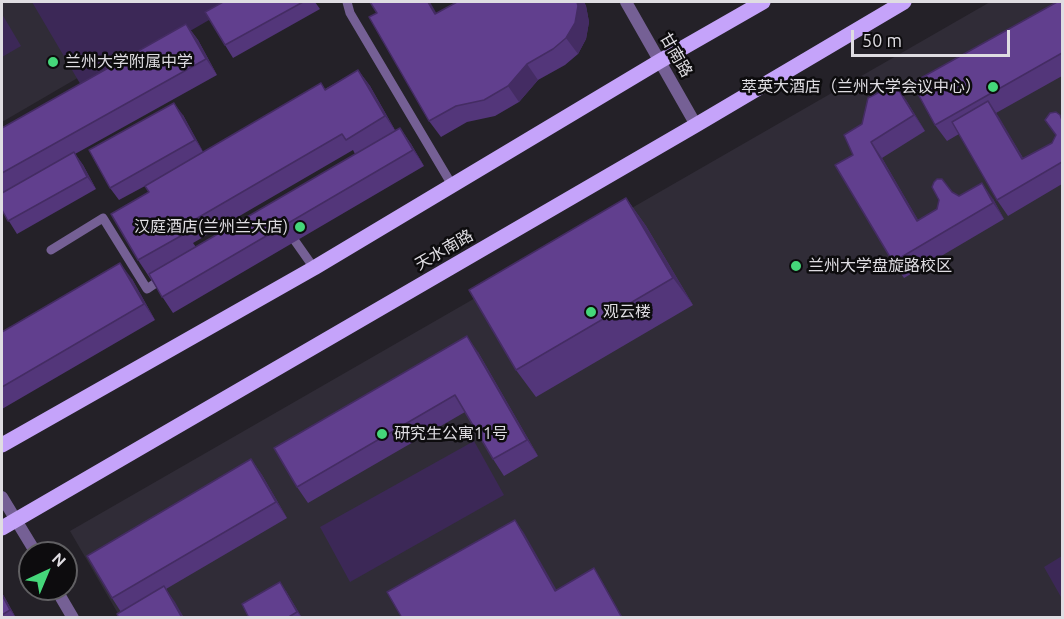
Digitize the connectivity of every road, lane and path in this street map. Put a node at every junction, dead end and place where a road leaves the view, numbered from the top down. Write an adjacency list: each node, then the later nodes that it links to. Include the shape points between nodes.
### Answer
1 (347, 2): 7 (lane)
2 (626, 2): 5 (street, 甘南路)
3 (763, 2): 5 (main road)
4 (904, 2): 6 (main road, 天水南路)
5 (660, 61): 6 (street, 甘南路); 7 (main road)
6 (696, 125): 14 (main road, 天水南路)
7 (452, 185): 10 (main road)
8 (295, 241): 10 (lane)
9 (51, 250): 11 (lane, via 103,218 147,289)
10 (314, 268): 12 (main road)
11 (176, 270)
12 (2, 445)
13 (2, 497): 14 (street)
14 (16, 520): 15 (main road, 天水南路); 16 (street)
15 (2, 528)
16 (29, 541)
17 (63, 601): 18 (street)
18 (73, 618)

